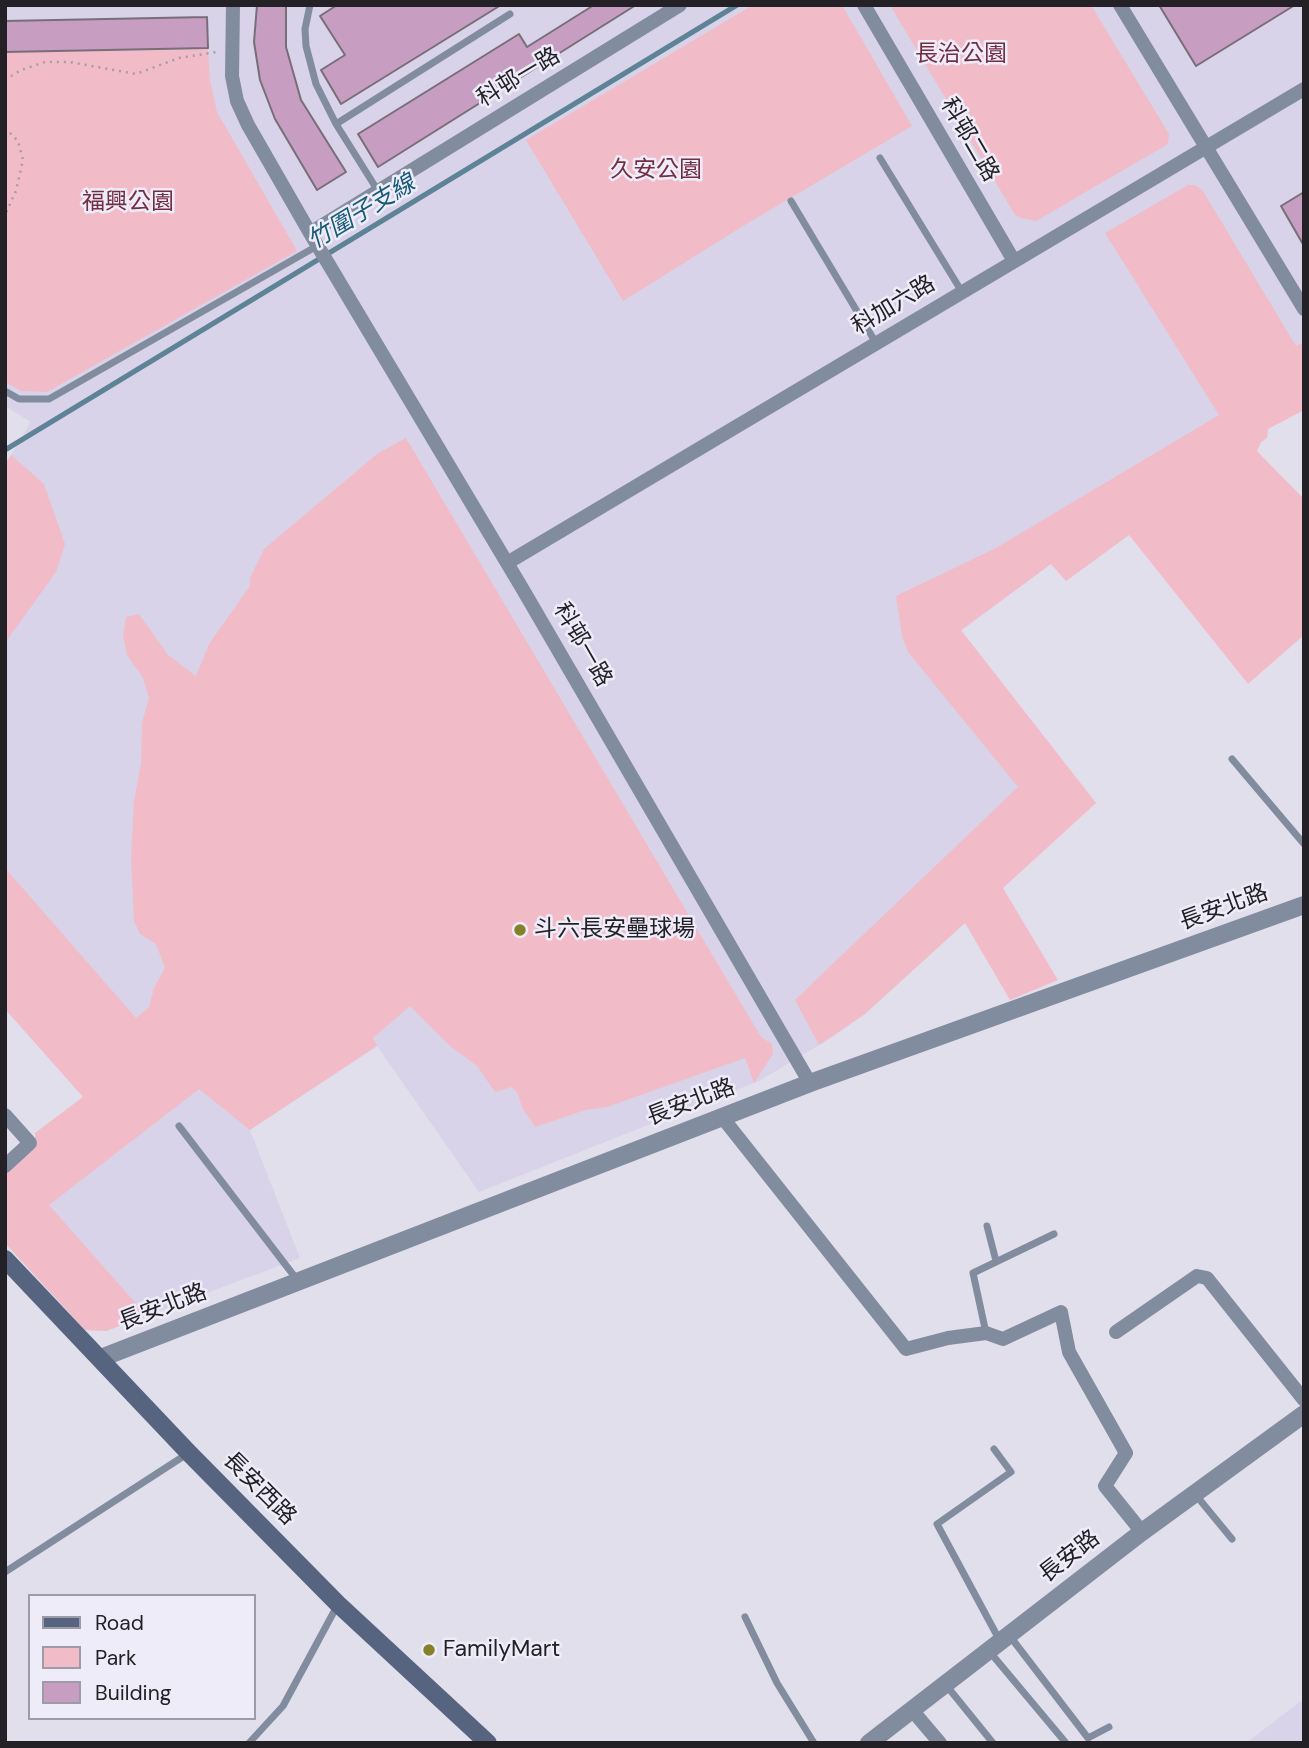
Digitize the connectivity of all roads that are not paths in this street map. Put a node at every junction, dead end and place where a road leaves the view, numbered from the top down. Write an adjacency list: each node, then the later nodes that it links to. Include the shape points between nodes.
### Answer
1 (233, 5): 13 (street, 科邨一路, via 232,76 237,101)
2 (310, 5): 8 (lane, via 305,29 310,64)
3 (680, 5): 11 (street, 科邨一路)
4 (864, 5): 14 (street, 科邨二路)
5 (1120, 5): 9 (street)
6 (510, 14): 8 (lane)
7 (1304, 89): 9 (street, 科加六路)
8 (336, 124): 11 (lane)
9 (1205, 147): 14 (street, 科加六路); 16 (street)
10 (880, 158): 15 (lane)
11 (377, 191): 13 (street, 科邨一路)
12 (791, 201): 17 (lane)
13 (314, 239): 18 (lane, via 49,399 19,399); 19 (street, 科邨一路)
14 (1014, 261): 15 (street, 科加六路)
15 (963, 292): 17 (street, 科加六路)
16 (1304, 309)
17 (876, 343): 19 (street, 科加六路)
18 (5, 391)
19 (507, 563): 23 (street, 科邨一路)
20 (1232, 759): 21 (lane)
21 (1304, 844)
22 (1304, 905): 23 (street, 長安北路)
23 (810, 1083): 25 (street, 長安北路)
24 (5, 1115): 27 (street, via 30,1143)
25 (722, 1117): 32 (street, 長安北路); 34 (street, via 906,1349)
26 (178, 1126): 32 (lane)
27 (5, 1166)
28 (987, 1226): 31 (lane)
29 (1054, 1234): 31 (lane)
30 (5, 1259): 35 (main road, 長安西路)
31 (996, 1261): 34 (lane, via 972,1273)
32 (298, 1282): 35 (street, 長安北路)
33 (1115, 1332): 36 (street, via 1197,1276 1207,1278)
34 (986, 1333): 41 (street, via 1003,1339 1061,1312 1069,1352 1126,1453 1105,1486)
35 (101, 1358): 39 (main road, 長安西路)
36 (1304, 1400)
37 (1304, 1414): 40 (street, 長安路)
38 (994, 1449): 46 (lane, via 1011,1472 937,1524)
39 (188, 1452): 43 (lane); 44 (main road, 長安西路)
40 (1195, 1494): 41 (street, 長安路); 42 (lane)
41 (1142, 1532): 46 (street, 長安路)
42 (1232, 1539)
43 (5, 1572)
44 (338, 1604): 50 (lane, via 283,1706); 51 (main road, 長安西路)
45 (746, 1617): 52 (lane, via 777,1683)
46 (999, 1642): 47 (street, 長安路); 49 (lane, via 1088,1738); 56 (lane)
47 (946, 1684): 48 (street, 長安路); 55 (lane)
48 (912, 1710): 53 (street, 長安路); 54 (street)
49 (1109, 1727)
50 (249, 1743)
51 (488, 1743)
52 (814, 1743)
53 (869, 1743)
54 (940, 1743)
55 (993, 1743)
56 (1066, 1743)

